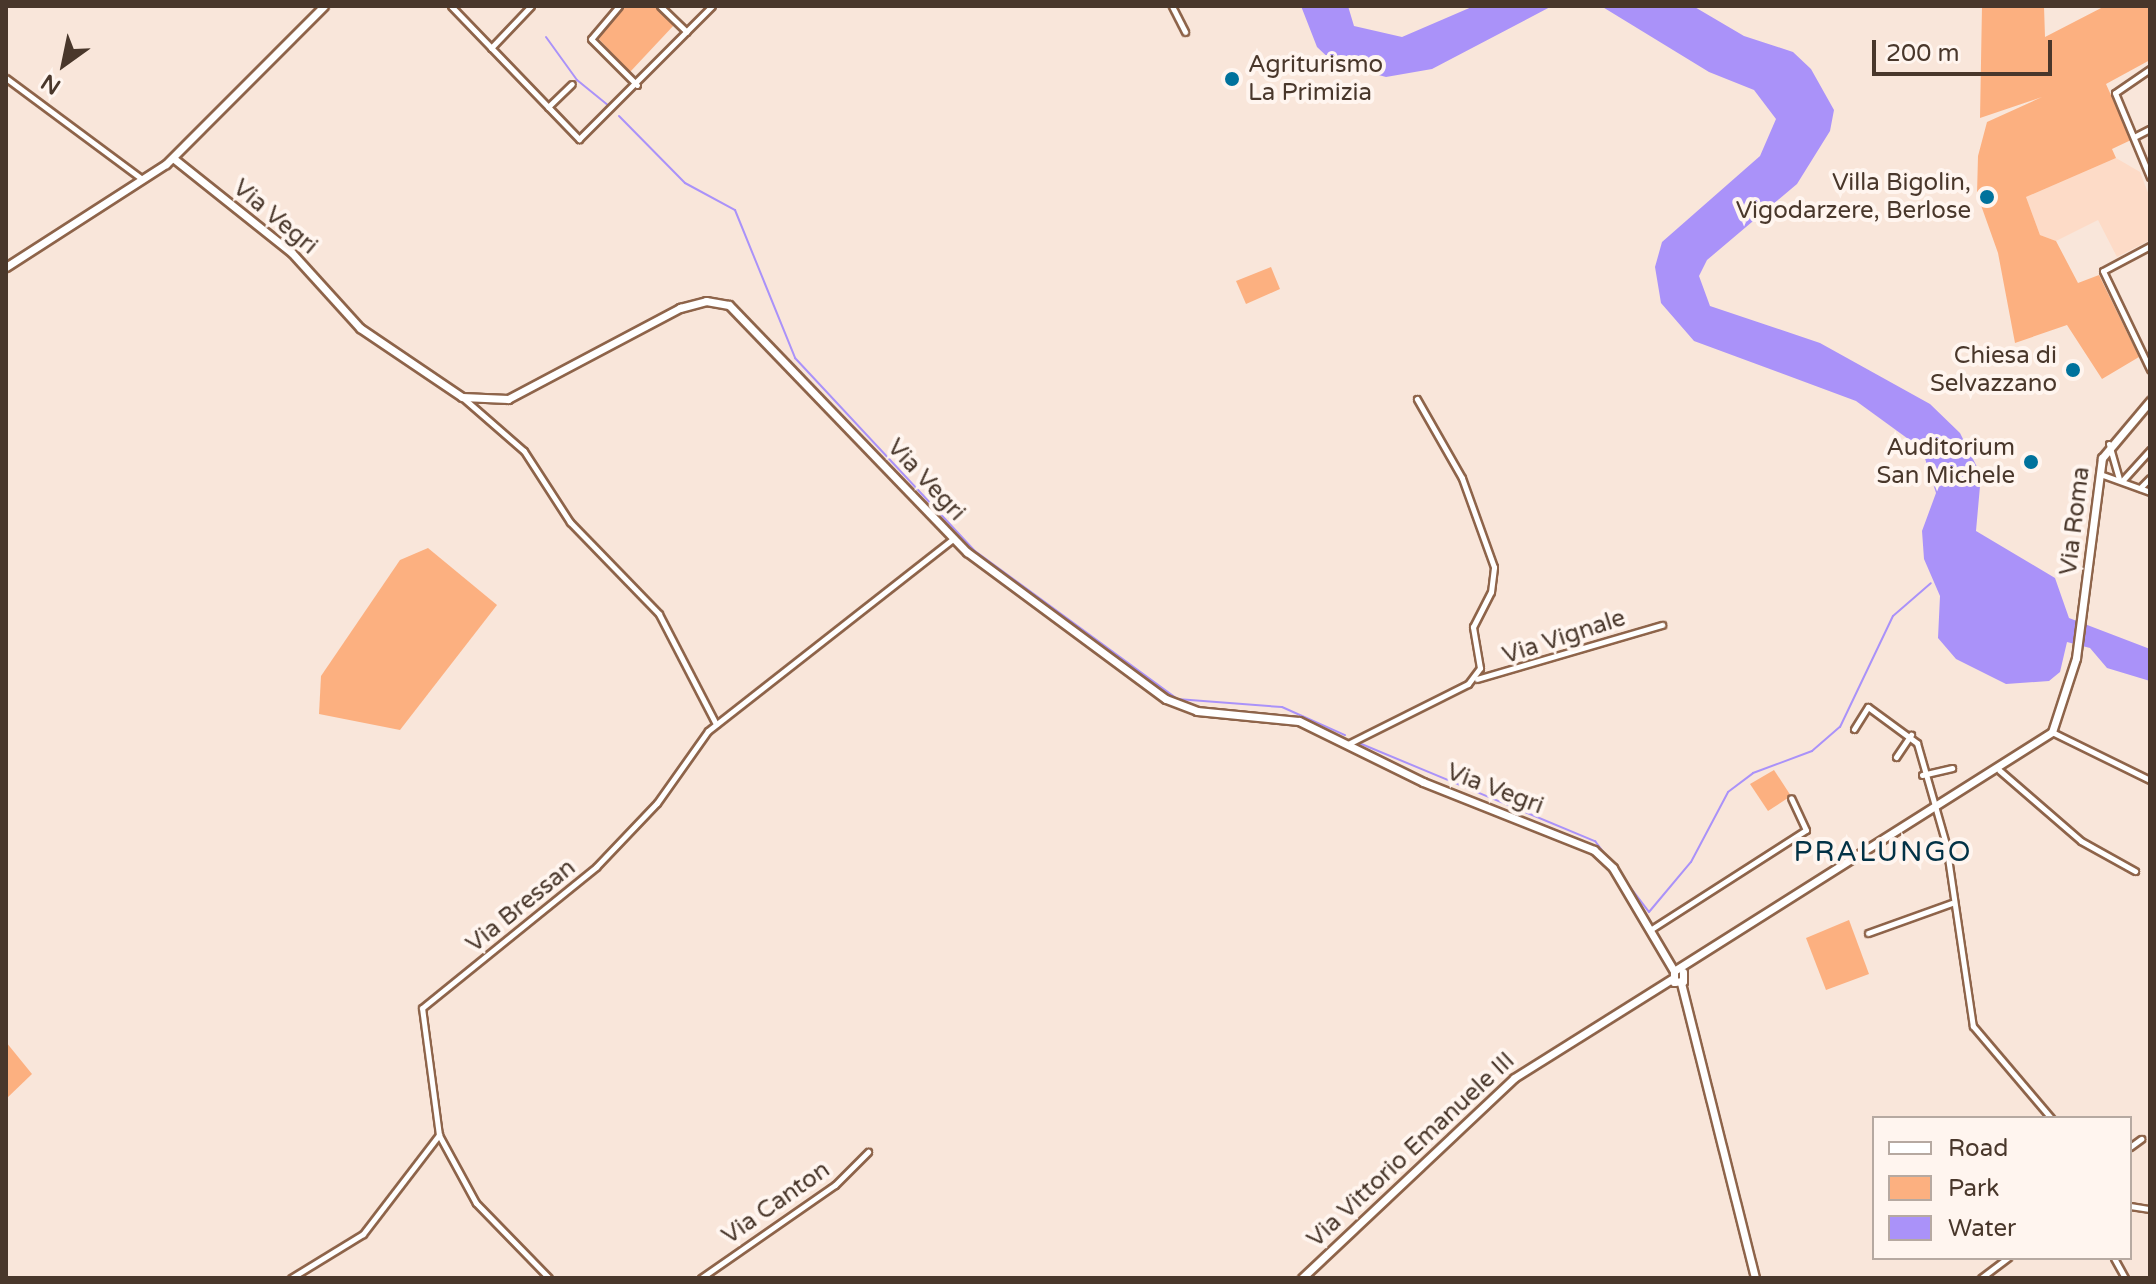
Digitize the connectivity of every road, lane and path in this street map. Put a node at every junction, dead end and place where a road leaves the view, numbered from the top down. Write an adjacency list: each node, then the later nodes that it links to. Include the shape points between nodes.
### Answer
1 (324, 6): 18 (street)
2 (531, 6): 10 (street)
3 (619, 6): 14 (street, via 591,39)
4 (660, 6): 8 (street)
5 (712, 6): 8 (street)
6 (1172, 6): 9 (street)
7 (453, 7): 10 (street)
8 (687, 32): 14 (street)
9 (1185, 32)
10 (491, 48): 15 (street)
11 (2150, 69): 17 (street, via 2115,93)
12 (6, 78): 20 (street)
13 (572, 84): 15 (street)
14 (637, 85): 15 (street, via 579,139)
15 (548, 107)
16 (2150, 129): 17 (street)
17 (2134, 137): 19 (street)
18 (173, 158): 20 (street); 24 (street, Via Vegri, via 292,253 360,328)
19 (2150, 177)
20 (142, 179): 22 (street)
21 (2150, 246): 23 (street, via 2103,271)
22 (6, 267)
23 (2150, 369)
24 (462, 397): 36 (street, Via Vegri, via 508,399 680,308 706,301 729,305); 39 (street, via 517,443 570,522 659,614)
25 (1417, 399): 38 (street, Via Vignale, via 1462,478 1494,567 1491,592 1473,627)
26 (2150, 401): 27 (street, Via Roma)
27 (2109, 444): 29 (street, Via Roma); 30 (street)
28 (2150, 450): 33 (street)
29 (2101, 463): 30 (street); 31 (street, Via Roma)
30 (2113, 471): 33 (street)
31 (2100, 474): 33 (street); 41 (street, Via Roma, via 2083,616 2071,682)
32 (2150, 478): 34 (street)
33 (2120, 480): 34 (street)
34 (2140, 488): 35 (street)
35 (2150, 492)
36 (953, 539): 39 (street, Via Bressan); 43 (street, Via Vegri, via 1166,699 1197,711 1280,715)
37 (1662, 625): 38 (street, Via Vignale)
38 (1476, 679): 43 (street, Via Vignale)
39 (716, 724): 57 (street, Via Bressan, via 646,817 596,867 424,1003 421,1023)
40 (1854, 729): 42 (street, via 1868,707)
41 (2054, 729): 46 (street, Via Vittorio Emanuele III); 48 (street)
42 (1911, 735): 44 (street); 47 (street)
43 (1348, 744): 53 (street, Via Vegri, via 1594,850)
44 (1896, 757)
45 (1952, 768): 47 (street)
46 (1999, 770): 50 (street, Via Vittorio Emanuele III); 51 (street, via 2081,841)
47 (1922, 775): 50 (street)
48 (2150, 780)
49 (1791, 798): 53 (street, via 1806,830)
50 (1934, 813): 52 (street, via 1946,844); 55 (street, Via Vittorio Emanuele III)
51 (2135, 871)
52 (1952, 903): 54 (street); 56 (street, via 1966,947 1973,1026)
53 (1650, 930): 55 (street, Via Vegri)
54 (1868, 933)
55 (1676, 974): 66 (street, Via Vittorio Emanuele III, via 1514,1078); 67 (street)
56 (2049, 1116)
57 (439, 1135): 63 (street, via 363,1234); 64 (street, via 476,1203)
58 (2141, 1139): 59 (street)
59 (2132, 1146)
60 (868, 1152): 65 (street, Via Canton, via 835,1185)
61 (2005, 1260): 68 (street)
62 (2115, 1260): 69 (street)
63 (291, 1278)
64 (549, 1278)
65 (701, 1278)
66 (1302, 1278)
67 (1755, 1278)
68 (1981, 1278)
69 (2125, 1278)

